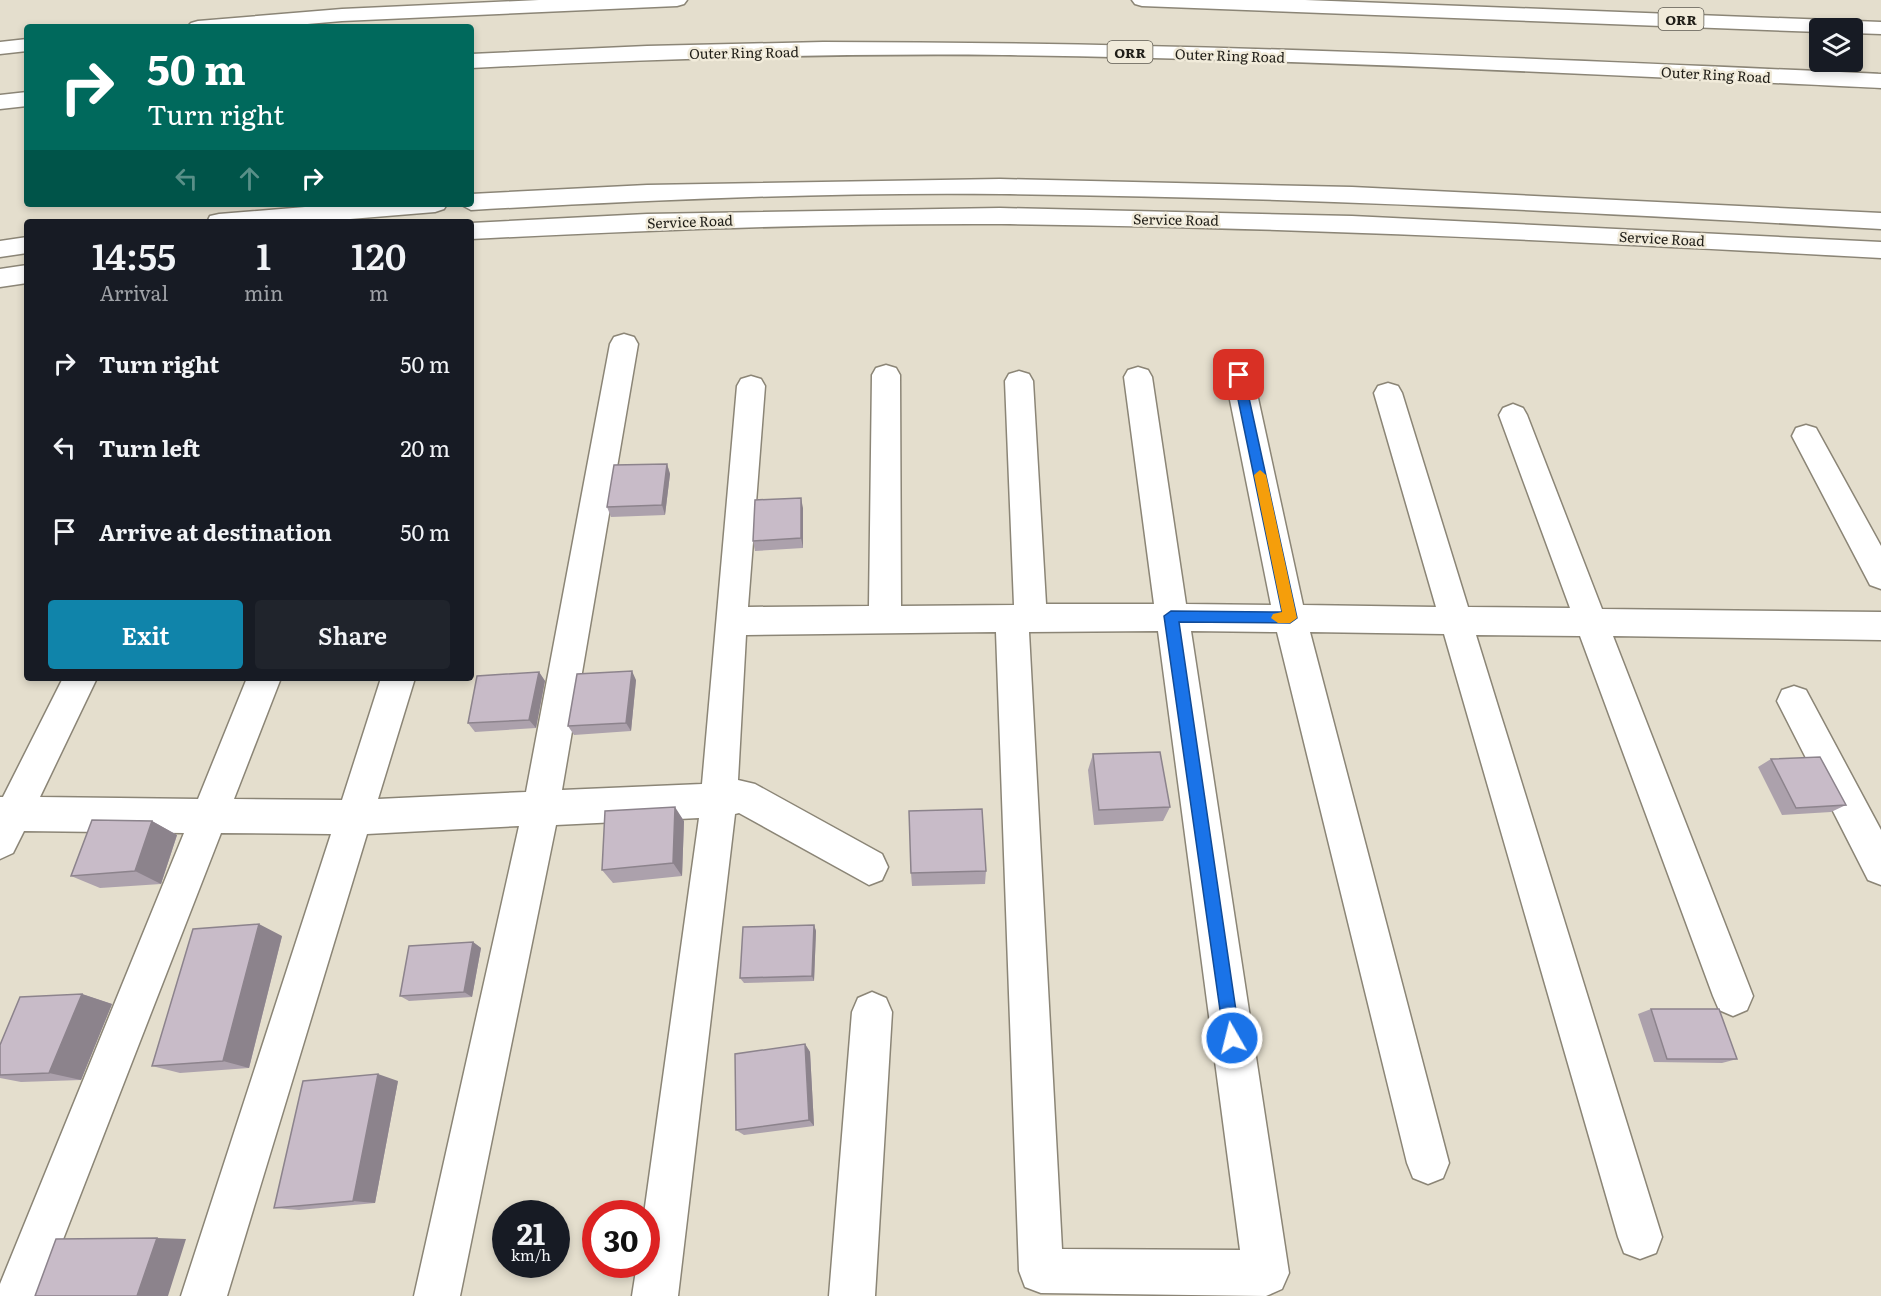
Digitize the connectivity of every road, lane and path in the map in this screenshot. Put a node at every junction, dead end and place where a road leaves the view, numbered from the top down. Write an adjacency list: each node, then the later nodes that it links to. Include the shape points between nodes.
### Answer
1 (677, 0): 3 (main road, via 365,13)
2 (1142, 0): 4 (main road, ORR)
3 (234, 24)
4 (1881, 28)
5 (24, 45): 6 (main road)
6 (0, 48)
7 (474, 61): 8 (main road, Outer Ring Road / ORR, via 714,51 1090,51)
8 (1881, 81)
9 (24, 99): 10 (main road)
10 (0, 102)
11 (474, 202): 14 (main road, Service Road, via 748,190 1022,187 1383,195)
12 (399, 207): 13 (main road)
13 (255, 219)
14 (1881, 221)
15 (474, 231): 18 (main road, Service Road, via 793,218 1187,219 1461,228)
16 (24, 245): 17 (main road)
17 (0, 249)
18 (1881, 250)
19 (24, 274): 20 (main road)
20 (0, 278)
21 (624, 345): 44 (main road)
22 (886, 375): 34 (main road)
23 (1239, 375): 33 (main road)
24 (1138, 377): 31 (main road)
25 (1019, 381): 32 (main road)
26 (751, 386): 36 (main road)
27 (1388, 393): 35 (main road)
28 (1513, 415): 37 (main road)
29 (1806, 436): 30 (main road)
30 (1881, 576)
31 (1171, 616): 32 (main road); 32 (main road, via 1266,1273 1041,1271); 33 (main road)
32 (1021, 618): 34 (main road)
33 (1290, 618): 35 (main road); 52 (main road)
34 (885, 619): 36 (main road)
35 (1457, 620): 37 (main road); 53 (main road)
36 (730, 621): 43 (main road)
37 (1591, 622): 38 (main road); 50 (main road)
38 (1881, 626)
39 (78, 681): 47 (main road)
40 (263, 681): 45 (main road)
41 (397, 681): 46 (main road)
42 (1794, 701): 49 (main road)
43 (719, 800): 44 (main road); 48 (main road, via 742,796); 57 (main road)
44 (541, 808): 46 (main road); 56 (main road)
45 (209, 816): 46 (main road); 47 (main road); 54 (main road)
46 (356, 817): 55 (main road)
47 (4, 823)
48 (869, 867)
49 (1881, 867)
50 (1733, 996)
51 (873, 1012): 58 (main road)
52 (1428, 1163)
53 (1640, 1237)
54 (18, 1296)
55 (204, 1296)
56 (437, 1296)
57 (655, 1296)
58 (852, 1296)

